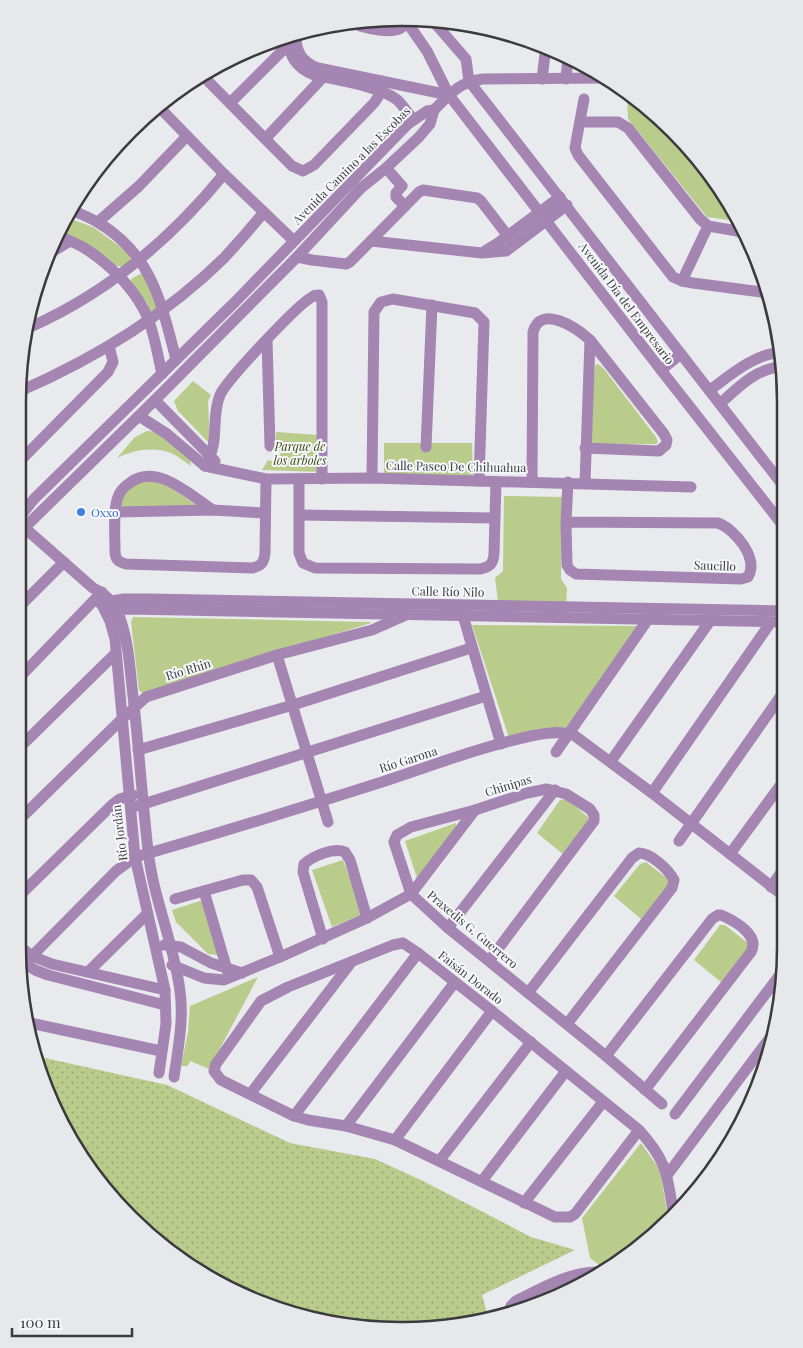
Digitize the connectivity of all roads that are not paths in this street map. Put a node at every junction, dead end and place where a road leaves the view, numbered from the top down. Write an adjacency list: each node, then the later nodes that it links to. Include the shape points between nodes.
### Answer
1 (402, 26): 3 (street, via 396,30)
2 (411, 26): 16 (street, Avenida Día del Empresario)
3 (367, 28)
4 (439, 28): 14 (street, via 466,59)
5 (291, 43): 9 (street, via 290,54 296,64 304,71)
6 (287, 44): 18 (street)
7 (545, 55): 11 (street)
8 (567, 65): 12 (street)
9 (327, 74): 15 (street); 24 (street)
10 (591, 78): 12 (street)
11 (542, 79): 12 (street); 14 (street)
12 (566, 79)
13 (208, 81): 18 (street)
14 (470, 81): 16 (street); 27 (street, Avenida Día del Empresario)
15 (380, 86): 16 (street); 21 (street); 24 (street, via 374,103 307,170 296,169)
16 (449, 95): 19 (street); 31 (street, Avenida Día del Empresario)
17 (584, 99): 22 (street)
18 (230, 103): 24 (street)
19 (434, 110): 21 (street, Avenida Camino a las Escobas); 25 (street, Avenida Camino a las Escobas, via 430,124)
20 (164, 111): 23 (street)
21 (414, 119): 38 (street, Avenida Camino a las Escobas)
22 (580, 122): 33 (street, via 618,122 628,128); 44 (street, via 575,148 578,155 673,276)
23 (187, 136): 26 (street); 32 (street, via 139,186)
24 (266, 138)
25 (386, 168): 28 (street, via 402,186 396,197); 41 (street, Avenida Camino a las Escobas, via 361,188)
26 (224, 174): 29 (street); 42 (street, via 190,213)
27 (564, 201): 31 (street); 55 (street, Avenida Día del Empresario)
28 (405, 206): 36 (street, via 423,190 477,198); 39 (street)
29 (264, 212): 38 (street); 48 (street, via 224,258)
30 (78, 213): 32 (street)
31 (544, 217): 36 (street); 59 (street, Avenida Día del Empresario)
32 (98, 222): 42 (street)
33 (708, 226): 34 (street); 44 (street)
34 (735, 231)
35 (64, 238): 37 (street)
36 (511, 240): 39 (street, via 482,253)
37 (70, 241): 40 (street); 43 (street, via 96,256)
38 (294, 241): 46 (street, Avenida Camino a las Escobas)
39 (371, 241): 41 (street, via 346,264)
40 (60, 246)
41 (296, 257): 49 (street, Avenida Camino a las Escobas)
42 (140, 261): 43 (street); 48 (street)
43 (119, 276): 50 (street, via 133,293); 51 (street)
44 (682, 281): 45 (street)
45 (760, 292)
46 (235, 302): 49 (street); 57 (street, Avenida Camino a las Escobas)
47 (432, 305): 67 (street); 74 (street, via 387,299 374,312); 78 (street, via 475,312 484,322)
48 (164, 310): 50 (street); 57 (street)
49 (244, 310): 63 (street, Avenida Camino a las Escobas)
50 (148, 321): 54 (street); 60 (street)
51 (34, 325)
52 (267, 340): 66 (street); 70 (street, via 221,393); 77 (street, via 311,297 321,296)
53 (590, 340): 68 (street); 68 (street, via 667,440 659,451); 79 (street, via 560,320 545,320 535,327)
54 (109, 346): 61 (street); 69 (street, via 113,362 108,372)
55 (681, 354): 59 (street); 62 (street, Avenida Día del Empresario)
56 (774, 355): 62 (street, via 744,366)
57 (176, 359): 60 (street, Avenida Camino a las Escobas)
58 (775, 369): 64 (street, via 750,378)
59 (661, 370): 91 (street, Avenida Día del Empresario)
60 (162, 374): 88 (street, Avenida Camino a las Escobas)
61 (27, 388)
62 (710, 390): 64 (street, Avenida Día del Empresario)
63 (155, 400): 65 (street, Avenida Camino a las Escobas); 70 (street)
64 (721, 403): 73 (street, Avenida Día del Empresario)
65 (139, 416): 71 (street, Calle Paseo De Chihuahua, via 167,434); 89 (street, Avenida Camino a las Escobas)
66 (270, 446)
67 (426, 447)
68 (585, 448): 82 (street)
69 (26, 455)
70 (211, 456): 71 (street); 72 (street)
71 (205, 466): 72 (street, Calle Paseo De Chihuahua)
72 (221, 469): 75 (street, Calle Paseo De Chihuahua)
73 (777, 477)
74 (372, 478): 77 (street, Calle Paseo De Chihuahua); 78 (street, Calle Paseo De Chihuahua)
75 (266, 479): 76 (street, Calle Paseo De Chihuahua); 86 (street)
76 (299, 479): 77 (street, Calle Paseo De Chihuahua); 87 (street)
77 (322, 479)
78 (479, 481): 80 (street, Calle Paseo De Chihuahua)
79 (532, 481): 80 (street, Calle Paseo De Chihuahua); 81 (street, Calle Paseo De Chihuahua)
80 (496, 482): 90 (street)
81 (568, 482): 82 (street, Calle Paseo De Chihuahua); 92 (street, Saucillo)
82 (585, 483): 83 (street, Calle Paseo De Chihuahua)
83 (691, 486)
84 (213, 510): 85 (street); 85 (street, via 166,479 146,475 124,488 118,496); 86 (street)
85 (116, 512): 86 (street, via 115,555 119,562 252,568 259,566 264,559)
86 (264, 513)
87 (300, 515): 90 (street); 90 (street, via 300,557 303,563 315,568 484,568 492,564 493,559)
88 (26, 516)
89 (26, 516)
90 (494, 518)
91 (777, 518)
92 (566, 522): 92 (street, Saucillo, via 566,564 576,574 741,579 750,573 745,548 731,530 718,523)
93 (26, 524): 94 (street)
94 (64, 562): 95 (street); 96 (street)
95 (26, 600)
96 (104, 600): 98 (street, Calle Río Nilo); 100 (street, Calle Río Nilo); 106 (street, Río Jordán); 108 (street); 112 (street, via 124,628)
97 (654, 609): 98 (street, Calle Río Nilo); 99 (street, Calle Río Nilo); 101 (street)
98 (461, 610): 100 (street, Calle Río Nilo); 101 (street, Calle Río Nilo); 105 (street)
99 (777, 611)
100 (407, 614): 107 (street, Río Rhin, via 372,630)
101 (648, 620): 102 (street, Calle Río Nilo); 114 (street)
102 (710, 620): 103 (street, Calle Río Nilo); 120 (street)
103 (771, 622): 104 (street, Calle Río Nilo); 123 (street)
104 (777, 622)
105 (472, 648): 109 (street); 111 (street)
106 (116, 653): 113 (street, Río Jordán); 115 (street)
107 (277, 655): 111 (street); 112 (street, Río Rhin, via 152,694)
108 (26, 671)
109 (486, 696): 116 (street); 119 (street)
110 (777, 702): 130 (street)
111 (293, 705): 117 (street); 119 (street)
112 (134, 707): 113 (street, Río Rhin); 117 (street)
113 (122, 719): 126 (street, Río Jordán); 128 (street, Río Rhin)
114 (569, 733): 116 (street, Río Garona, via 544,733); 118 (street); 120 (street)
115 (26, 741)
116 (500, 744): 125 (street, Río Garona)
117 (138, 750): 124 (street)
118 (556, 752)
119 (308, 753): 124 (street); 125 (street)
120 (611, 761): 123 (street)
121 (555, 790): 127 (street, Chinipas, via 527,793); 144 (street); 153 (street, via 590,810 594,821)
122 (777, 790): 133 (street)
123 (652, 793): 130 (street)
124 (142, 799): 126 (street); 132 (street)
125 (322, 801): 129 (street); 132 (street, Río Garona)
126 (129, 803): 134 (street, Río Jordán); 137 (street, via 112,804)
127 (475, 810): 140 (street); 140 (street, Chinipas, via 410,827 397,835 395,847)
128 (26, 812)
129 (328, 822)
130 (692, 824): 131 (street); 133 (street)
131 (679, 841)
132 (148, 854): 134 (street, Río Garona); 147 (street)
133 (730, 854): 136 (street)
134 (135, 857): 142 (street, Río Jordán); 150 (street, Río Garona, via 116,871)
135 (777, 878): 136 (street)
136 (771, 887): 139 (street)
137 (26, 889)
138 (204, 891): 141 (street); 151 (street, via 251,880 257,887); 158 (street)
139 (777, 891)
140 (411, 894): 143 (street, Praxedis G. Guerrero); 144 (street, Praxedis G. Guerrero)
141 (175, 899)
142 (146, 914): 146 (street, Río Jordán); 157 (street)
143 (367, 918): 145 (street, Praxedis G. Guerrero); 145 (street, via 345,852 338,850 314,857 304,864 303,872)
144 (448, 928): 153 (street, Praxedis G. Guerrero)
145 (322, 938): 151 (street, Praxedis G. Guerrero)
146 (154, 944): 147 (street, Praxedis G. Guerrero); 152 (street, Río Jordán)
147 (170, 945): 156 (street); 158 (street, Praxedis G. Guerrero, via 190,951)
148 (26, 951): 150 (street)
149 (418, 953): 154 (street, Faisán Dorado, via 398,943); 160 (street, Faisán Dorado); 179 (street)
150 (32, 956): 157 (street)
151 (280, 957): 158 (street, Praxedis G. Guerrero, via 242,973)
152 (158, 961): 156 (street, Praxedis G. Guerrero); 161 (street, Río Jordán)
153 (488, 961): 162 (street, Praxedis G. Guerrero)
154 (352, 962): 175 (street); 175 (street, Faisán Dorado, via 261,1001 214,1071 221,1080)
155 (27, 964): 163 (street, via 48,975)
156 (176, 966): 158 (street, Praxedis G. Guerrero, via 212,980); 173 (street, via 181,1012)
157 (88, 972): 161 (street)
158 (228, 973)
159 (775, 981): 178 (street)
160 (455, 982): 164 (street, Faisán Dorado); 180 (street)
161 (164, 990): 163 (street, Río Jordán)
162 (528, 993): 166 (street, Praxedis G. Guerrero); 166 (street, via 632,858 639,853 649,856 671,875 674,880 672,888)
163 (165, 1005): 169 (street, Río Jordán, via 166,1024)
164 (492, 1011): 167 (street, Faisán Dorado); 182 (street)
165 (34, 1024): 169 (street)
166 (567, 1024): 170 (street, Praxedis G. Guerrero)
167 (531, 1042): 171 (street, Faisán Dorado); 183 (street)
168 (763, 1047): 184 (street)
169 (161, 1051): 172 (street, Río Jordán)
170 (606, 1056): 174 (street, Praxedis G. Guerrero); 174 (street, via 712,919 721,915 747,932 753,938 751,952)
171 (566, 1072): 176 (street, Faisán Dorado); 185 (street)
172 (159, 1073)
173 (174, 1077)
174 (645, 1090): 177 (street, Praxedis G. Guerrero)
175 (251, 1093): 179 (street)
176 (603, 1102): 181 (street, Faisán Dorado); 186 (street)
177 (662, 1104)
178 (675, 1114)
179 (294, 1116): 180 (street)
180 (346, 1126): 182 (street)
181 (639, 1130): 184 (street, Faisán Dorado, via 657,1151); 186 (street, via 575,1214 555,1217)
182 (394, 1140): 183 (street)
183 (440, 1160): 185 (street)
184 (668, 1174): 187 (street, Faisán Dorado)
185 (482, 1182): 186 (street)
186 (524, 1203)
187 (672, 1206)
188 (586, 1273): 189 (street, via 565,1277)
189 (512, 1305)

